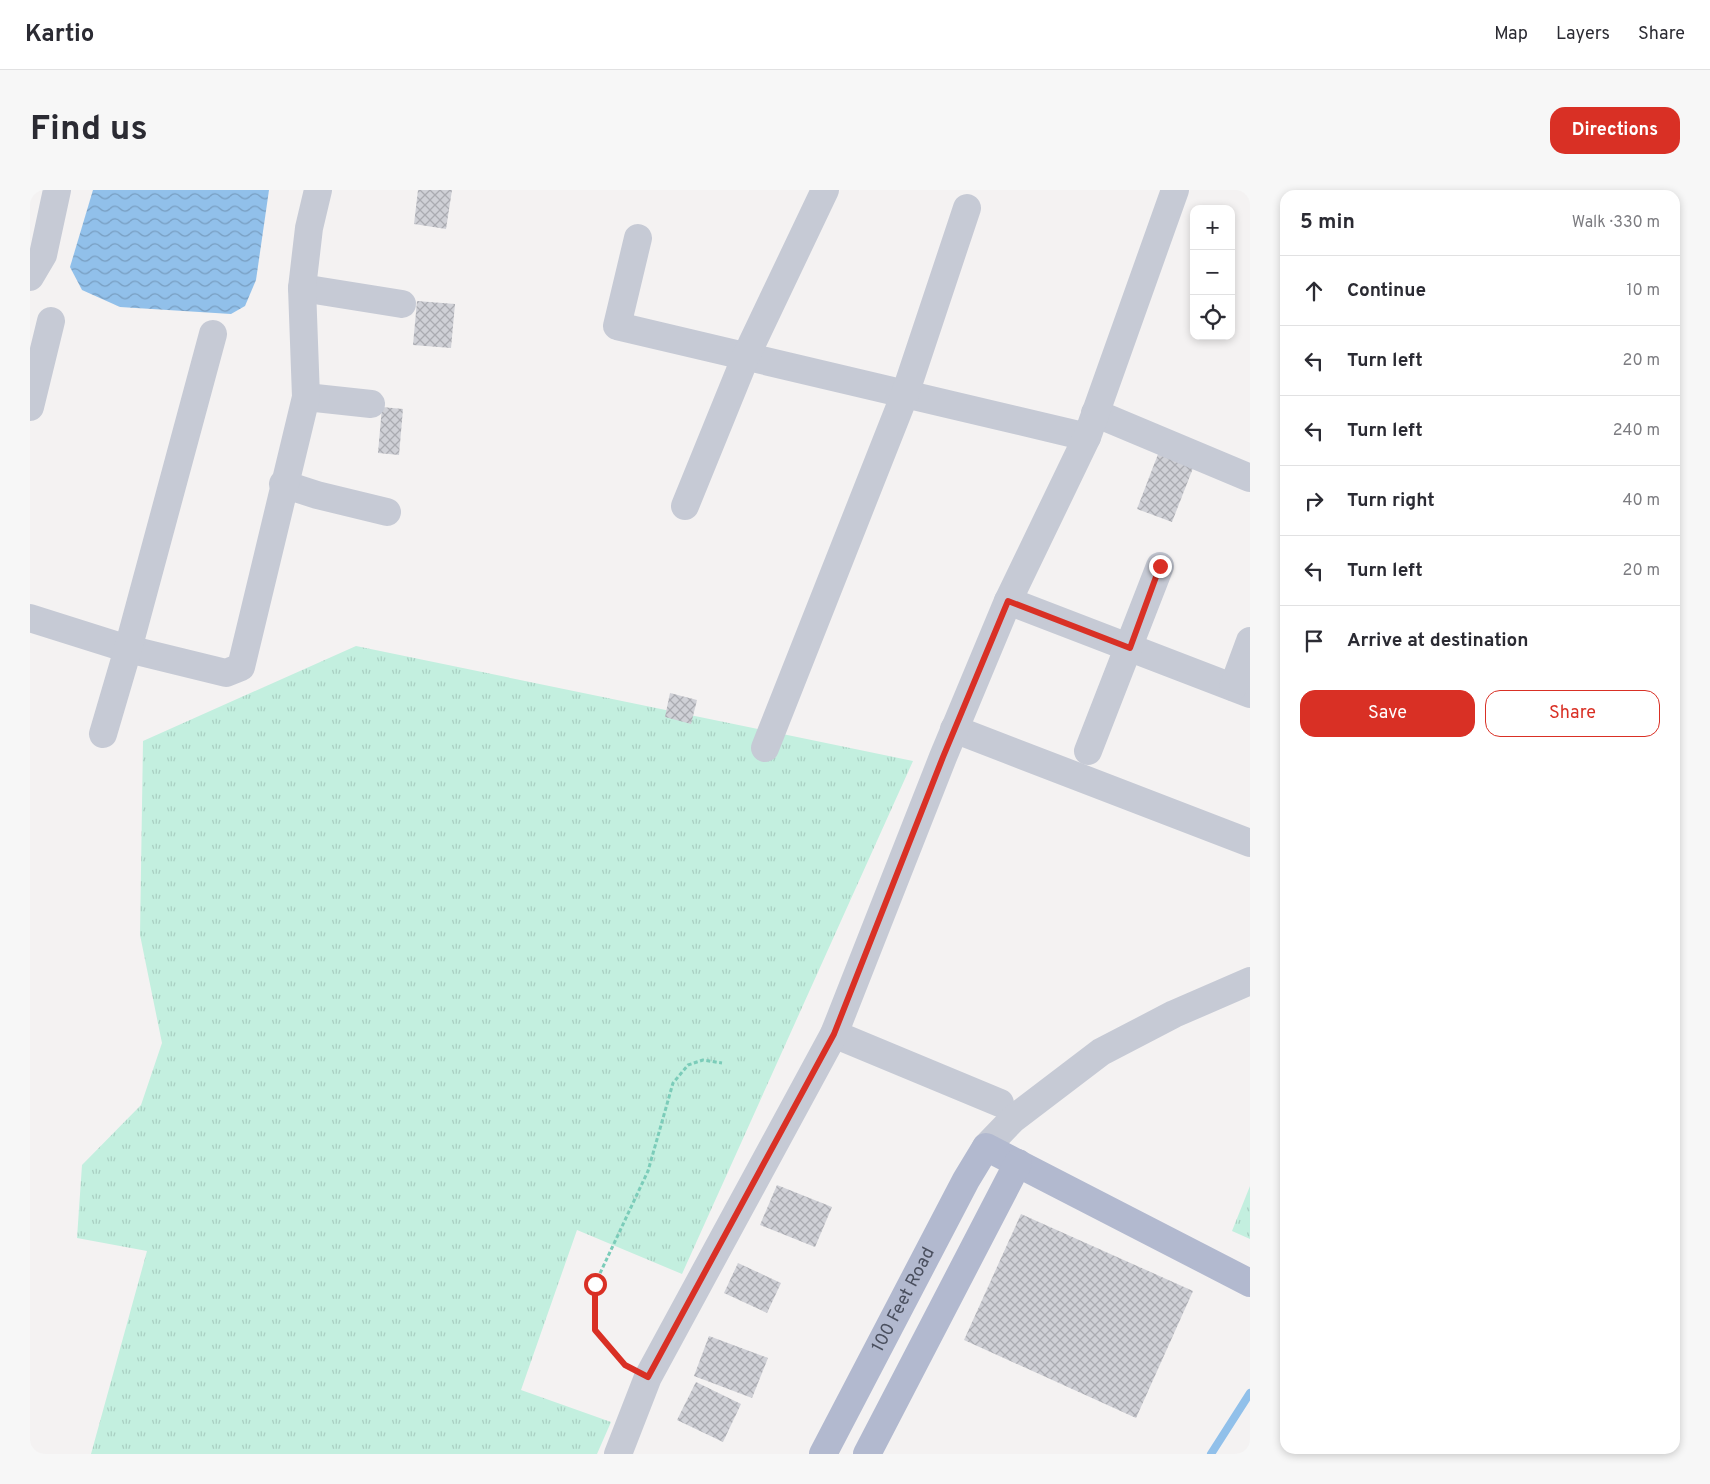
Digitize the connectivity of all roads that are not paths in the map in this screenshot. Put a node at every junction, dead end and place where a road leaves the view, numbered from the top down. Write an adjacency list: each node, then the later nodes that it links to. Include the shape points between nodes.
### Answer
1 (57, 190): 7 (street)
2 (318, 190): 8 (street, via 309,228)
3 (825, 190): 12 (street)
4 (1175, 190): 17 (street)
5 (967, 208): 13 (street)
6 (638, 238): 12 (street, via 617,326)
7 (34, 261)
8 (302, 288): 9 (street); 14 (street)
9 (402, 304)
10 (51, 321): 16 (street)
11 (213, 334): 27 (street)
12 (746, 356): 13 (street); 20 (street)
13 (905, 394): 17 (street); 31 (street)
14 (306, 397): 15 (street); 19 (street)
15 (371, 404)
16 (30, 406)
17 (1091, 425): 18 (street); 23 (street)
18 (1248, 473)
19 (283, 484): 21 (street, via 317,496); 27 (street, via 241,666 226,674)
20 (685, 506)
21 (387, 512)
22 (1160, 566): 26 (street)
23 (1008, 601): 26 (street); 29 (street)
24 (30, 618): 27 (street)
25 (1250, 641): 28 (street)
26 (1130, 648): 28 (street); 32 (street)
27 (128, 649): 30 (street)
28 (1242, 690)
29 (954, 729): 33 (street); 35 (street)
30 (103, 734)
31 (765, 748)
32 (1088, 750)
33 (1250, 843)
34 (1250, 981): 37 (street, via 1174,1014 1100,1052 1013,1119)
35 (834, 1034): 36 (street); 40 (street, via 648,1377)
36 (1000, 1103)
37 (986, 1147): 38 (main road); 41 (main road, 100 Feet Road)
38 (1018, 1164): 39 (main road); 42 (main road)
39 (1250, 1283)
40 (618, 1454)
41 (823, 1454)
42 (867, 1454)

